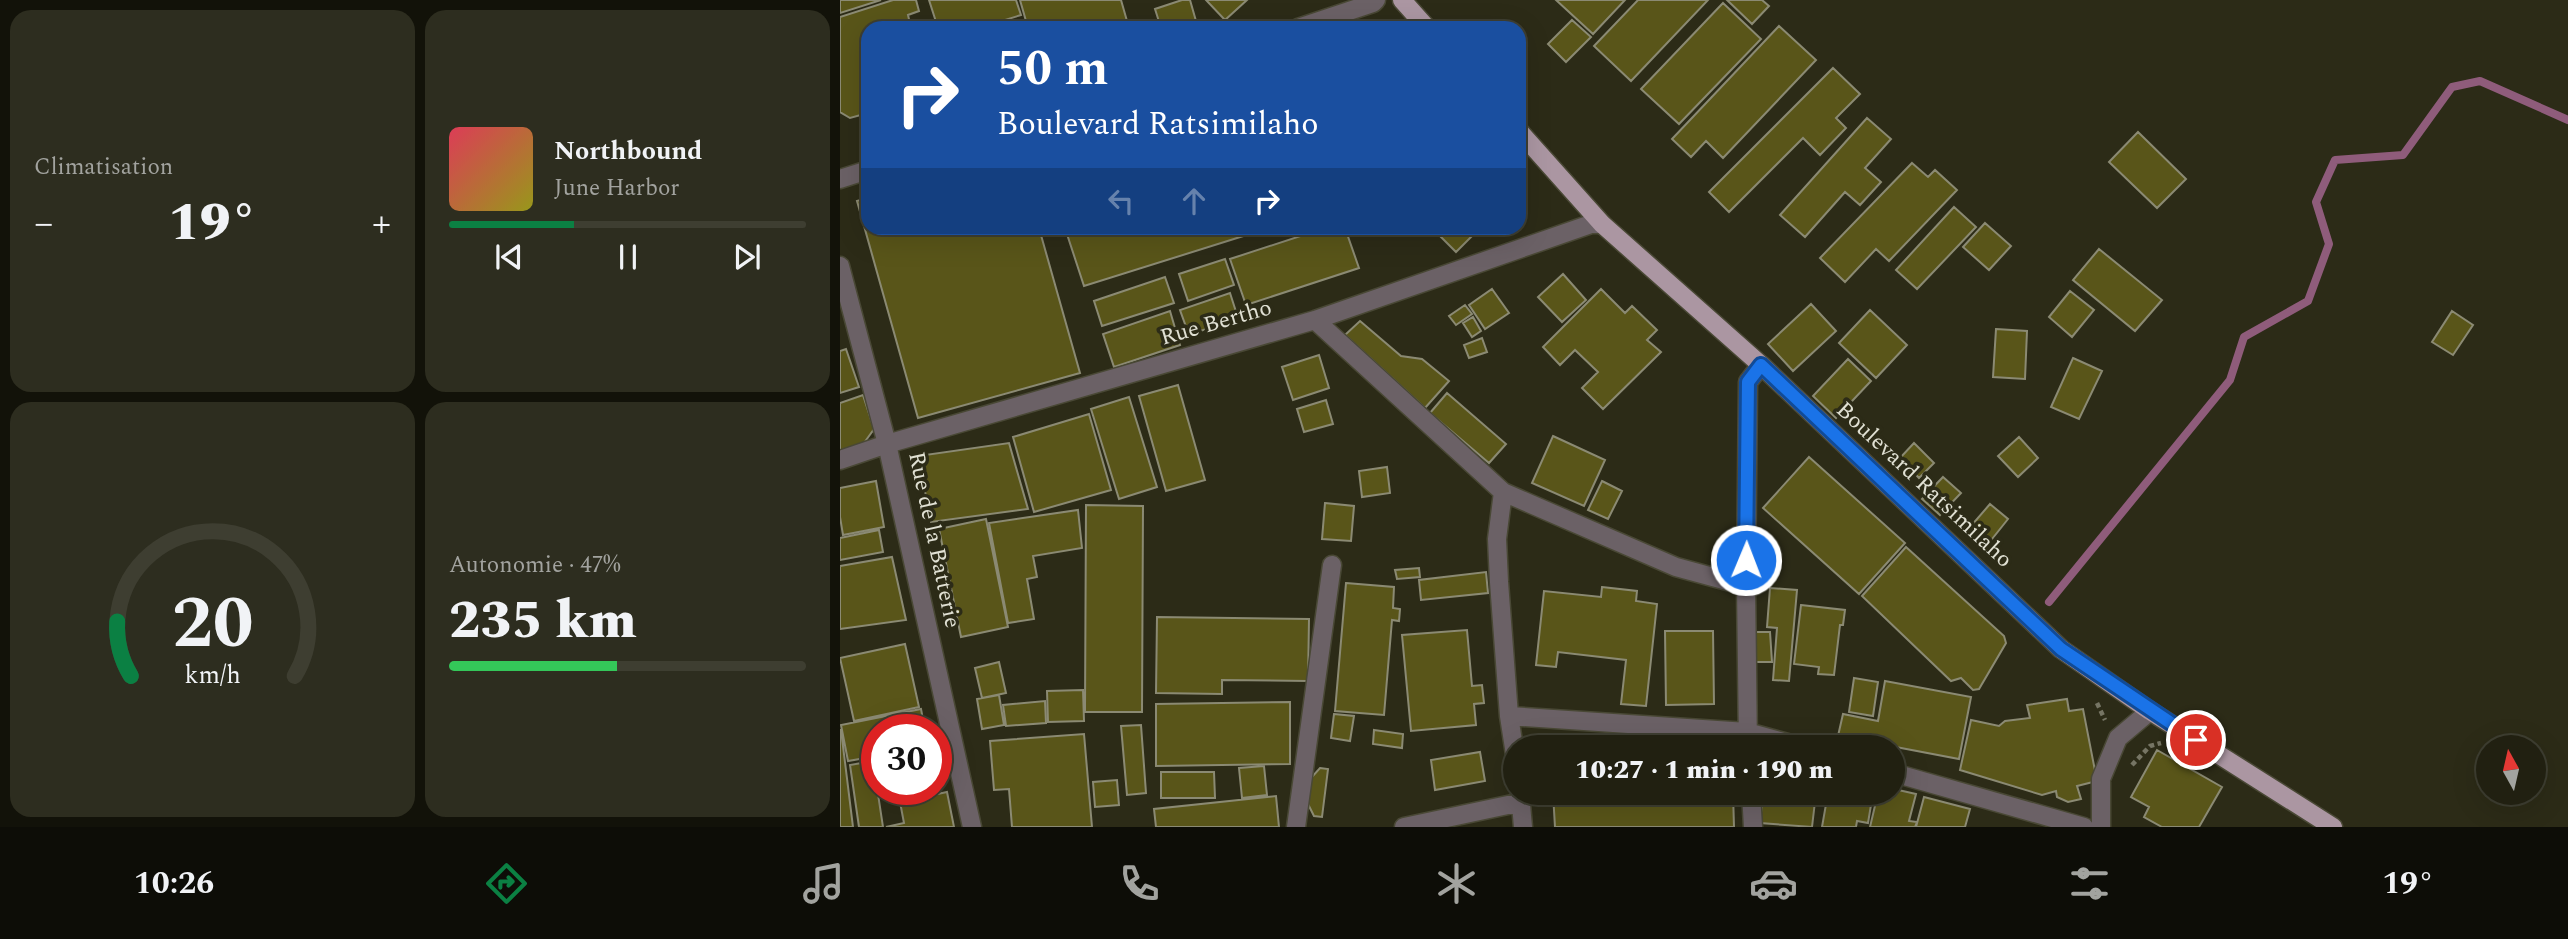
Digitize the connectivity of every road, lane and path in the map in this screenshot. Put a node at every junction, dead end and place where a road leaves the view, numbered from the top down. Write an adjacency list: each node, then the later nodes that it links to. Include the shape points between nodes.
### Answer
1 (1376, 0): 3 (street)
2 (1402, 0): 4 (main road)
3 (1319, 21)
4 (1421, 21)
5 (1526, 139): 8 (main road, Boulevard Ratsimilaho)
6 (861, 172): 7 (street)
7 (840, 179)
8 (1602, 224): 10 (street, Rue Bertho); 11 (main road, Boulevard Ratsimilaho)
9 (840, 266): 12 (street, Rue de la Batterie)
10 (1315, 320): 12 (street, Rue Bertho); 14 (street)
11 (1761, 365): 16 (street, via 1748,382); 17 (main road, Boulevard Ratsimilaho, via 2061,649)
12 (887, 444): 13 (street, Rue Bertho); 28 (street, Rue de la Batterie)
13 (840, 460)
14 (1503, 492): 16 (street, via 1675,567); 18 (street, via 1497,539)
15 (1332, 565): 29 (street)
16 (1745, 586): 21 (street)
17 (2150, 711): 34 (street, via 2118,738 2101,779); 35 (main road, Boulevard Ratsimilaho)
18 (1509, 716): 19 (street); 20 (street)
19 (1512, 735)
20 (1706, 735)
21 (1748, 735)
22 (2169, 740): 23 (path, via 2150,746)
23 (2125, 772)
24 (1905, 776): 33 (street)
25 (1503, 802): 30 (street)
26 (1522, 805): 31 (street)
27 (1752, 805): 32 (street)
28 (972, 827)
29 (1296, 827)
30 (1404, 827)
31 (1523, 827)
32 (1753, 827)
33 (2084, 827)
34 (2101, 827)
35 (2333, 827)

